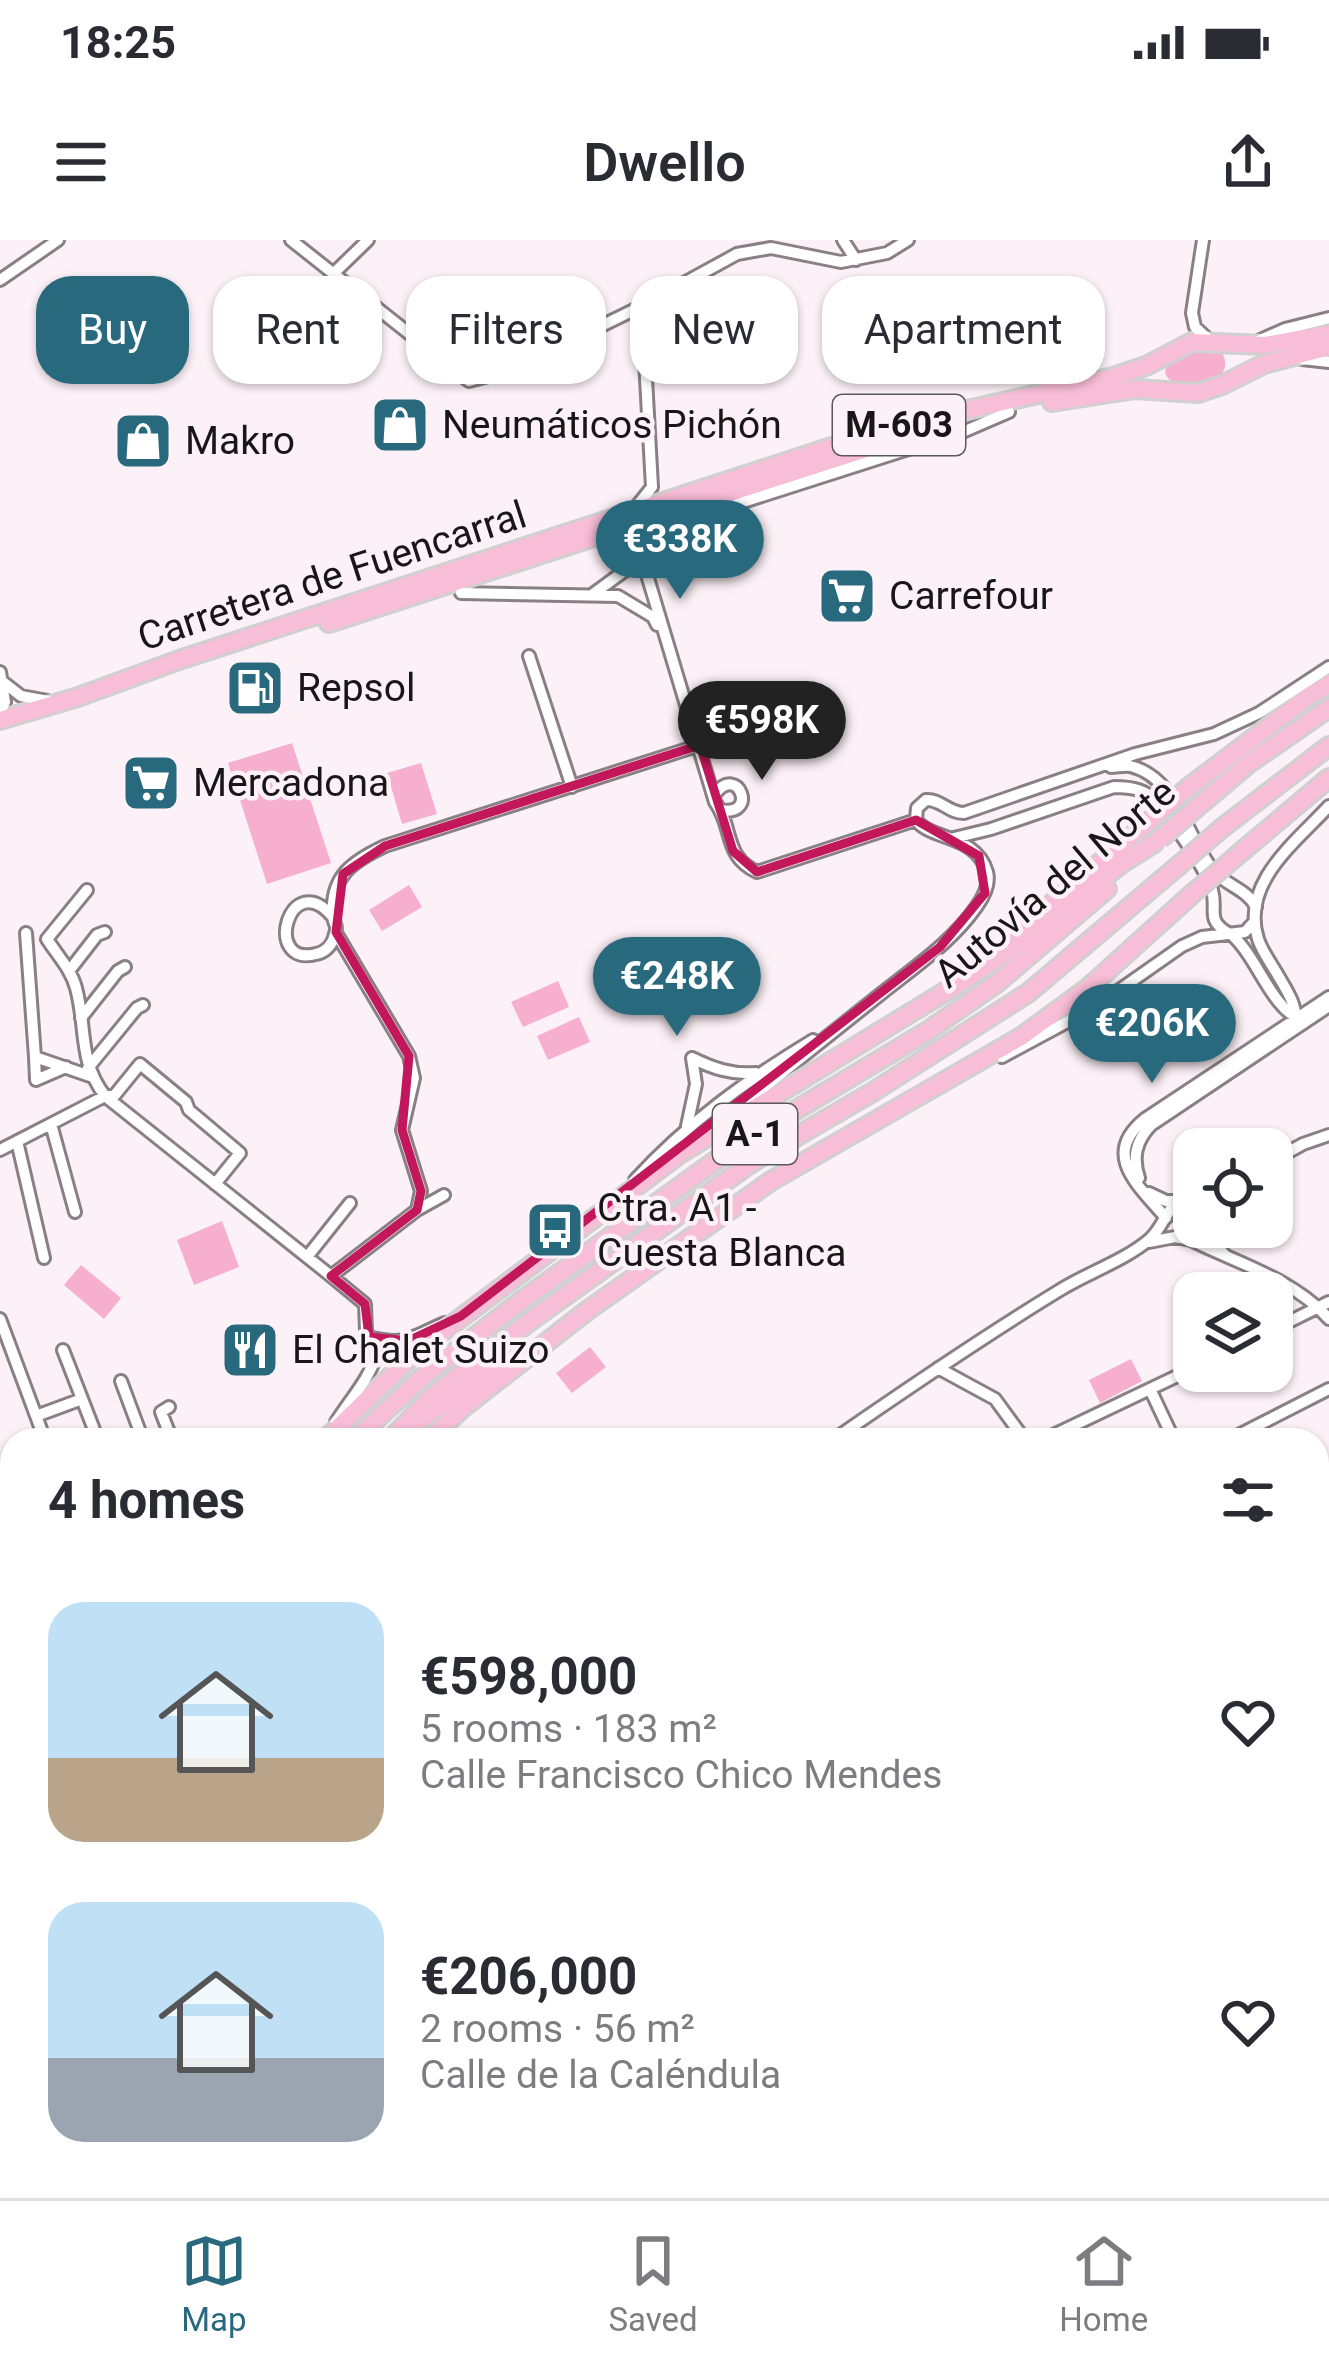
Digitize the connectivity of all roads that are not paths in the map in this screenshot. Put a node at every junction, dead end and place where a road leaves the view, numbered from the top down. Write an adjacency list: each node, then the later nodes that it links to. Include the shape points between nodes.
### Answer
1 (58, 240): 11 (street)
2 (291, 240): 9 (street)
3 (368, 240): 9 (street)
4 (843, 240): 7 (street); 8 (street)
5 (908, 240): 7 (street)
6 (1202, 240): 15 (street, via 1192,313 1195,327)
7 (856, 260): 8 (street)
8 (832, 261): 10 (street, via 771,248 737,254)
9 (335, 272): 12 (street, via 469,381 511,370)
10 (697, 276)
11 (0, 280)
12 (630, 312)
13 (1329, 318): 16 (street)
14 (1329, 334): 16 (highway, M-603)
15 (1216, 343): 16 (highway, M-603); 18 (highway, M-603); 21 (highway, via 1234,364)
16 (1249, 345)
17 (1329, 347): 19 (highway, M-603)
18 (1168, 354): 23 (highway, via 1161,370); 25 (highway, Carretera de Fuencarral / M-603, via 1113,377 896,426)
19 (1281, 359): 20 (street); 21 (highway, M-603)
20 (1329, 362)
21 (1228, 381): 23 (highway, M-603, via 1198,393)
22 (646, 384): 25 (street, via 652,487)
23 (1173, 391): 24 (highway, Carretera de Fuencarral / M-603, via 1135,389)
24 (1010, 412): 26 (street, via 665,527 650,535); 27 (highway, Carretera de Fuencarral / M-603, via 905,436)
25 (634, 511): 35 (highway, Carretera de Fuencarral / M-603)
26 (642, 558): 29 (street); 31 (street)
27 (524, 560): 28 (highway); 38 (highway, Carretera de Fuencarral / M-603)
28 (461, 593): 29 (street)
29 (593, 594): 31 (street, via 618,596 653,617)
30 (529, 656): 44 (street)
31 (673, 660): 39 (street)
32 (1329, 668): 41 (street, via 1214,734)
33 (1, 677): 35 (street, via 21,696); 37 (street)
34 (1329, 684): 74 (highway, bridge)
35 (70, 699): 37 (highway, Carretera de Fuencarral / M-603)
36 (1329, 708): 52 (highway, Autovía del Norte / A-1, bridge)
37 (0, 716)
38 (0, 731)
39 (700, 745): 43 (street); 44 (street); 45 (street)
40 (1329, 746): 137 (highway, Autovía del Norte / A-1, bridge, via 1028,993 751,1163 482,1358)
41 (1102, 767): 46 (street, via 964,813); 55 (street, via 1131,766 1153,778 1212,870)
42 (1329, 782): 81 (highway, bridge, via 1088,988)
43 (727, 784): 45 (street); 47 (street, via 741,793 740,805)
44 (572, 787): 54 (street, via 385,846 350,864)
45 (715, 795): 47 (street)
46 (944, 807): 49 (street, via 926,800); 50 (street, via 944,824)
47 (727, 810): 49 (street, via 734,851 758,872)
48 (1329, 810): 58 (street, via 1267,873)
49 (916, 820): 50 (street)
50 (934, 831): 51 (street)
51 (954, 838): 57 (street, via 1133,787 1160,803); 75 (street, via 980,856 989,875 976,908)
52 (1157, 841): 74 (highway, via 1022,943); 136 (highway, Autovía del Norte / A-1, via 997,983 736,1146 521,1301)
53 (87, 890): 66 (street, via 46,939)
54 (335, 890): 56 (street); 59 (street)
55 (1237, 890): 57 (street); 58 (street)
56 (315, 904): 59 (street); 65 (street, via 296,908 284,930 298,952)
57 (1214, 904): 64 (street, via 1216,924)
58 (1256, 907): 60 (street)
59 (333, 917): 63 (street)
60 (1255, 922): 64 (street); 71 (street)
61 (26, 932): 67 (street)
62 (105, 932): 70 (street)
63 (336, 932): 65 (street); 68 (street)
64 (1229, 933): 71 (street); 81 (street, via 1182,946 1095,1007)
65 (323, 951): 68 (street)
66 (56, 953): 67 (street); 70 (street)
67 (28, 955): 79 (street)
68 (353, 959): 99 (street, via 409,1057 414,1078 402,1130 421,1191)
69 (125, 967): 76 (street)
70 (69, 971): 76 (street)
71 (1283, 997): 72 (street); 77 (street); 78 (street)
72 (1325, 1004): 77 (street); 78 (street)
73 (143, 1005): 82 (street)
74 (911, 1012): 91 (highway)
75 (852, 1017): 83 (street); 91 (street)
76 (81, 1018): 82 (street)
77 (1298, 1018): 78 (street)
78 (1280, 1034): 95 (street, via 1139,1140 1136,1174 1156,1198); 101 (street, via 1130,1132 1124,1162)
79 (35, 1057): 80 (street); 80 (street, via 36,1080)
80 (66, 1067): 82 (street)
81 (965, 1071): 112 (highway, via 771,1180)
82 (89, 1072): 84 (street)
83 (759, 1073): 86 (street); 86 (street, via 692,1058 696,1084)
84 (105, 1096): 85 (street); 93 (street); 93 (street, via 114,1096 140,1064 240,1153)
85 (51, 1124): 88 (street); 100 (street)
86 (686, 1128): 97 (street)
87 (1329, 1136): 89 (street)
88 (17, 1142): 90 (street); 108 (street)
89 (1293, 1149)
90 (0, 1150)
91 (681, 1153): 92 (highway)
92 (650, 1176): 97 (highway); 135 (highway, via 460,1326)
93 (215, 1184): 107 (street)
94 (444, 1196): 99 (street)
95 (1173, 1201)
96 (350, 1203): 107 (street)
97 (614, 1204): 113 (highway)
98 (1173, 1205): 101 (street)
99 (417, 1210): 110 (street)
100 (75, 1212)
101 (1166, 1219): 102 (street); 104 (street)
102 (1173, 1235)
103 (1173, 1237): 104 (street)
104 (1146, 1243): 119 (street)
105 (1207, 1248): 109 (street)
106 (1219, 1248): 109 (street)
107 (307, 1257): 110 (street)
108 (44, 1258)
109 (1232, 1261): 111 (street)
110 (331, 1276): 117 (street, via 365,1304)
111 (1324, 1305): 115 (street); 116 (street)
112 (588, 1310): 138 (highway); 139 (highway)
113 (461, 1316): 117 (street, via 408,1341); 134 (highway)
114 (0, 1319): 128 (street)
115 (1329, 1319)
116 (1293, 1320)
117 (369, 1337): 133 (street, via 377,1353 370,1375)
118 (63, 1349): 126 (street)
119 (961, 1354): 120 (street); 123 (street, via 958,1371)
120 (938, 1368): 123 (street); 140 (street)
121 (1173, 1378): 124 (street)
122 (121, 1381): 131 (street)
123 (967, 1385): 141 (street, via 995,1399)
124 (1150, 1389): 142 (street); 143 (street)
125 (1329, 1389): 144 (street)
126 (82, 1399): 128 (street); 130 (street)
127 (169, 1407): 132 (street, via 161,1412)
128 (36, 1415): 129 (street)
129 (41, 1428)
130 (93, 1428)
131 (139, 1428)
132 (167, 1428)
133 (333, 1428)
134 (337, 1428)
135 (361, 1428)
136 (366, 1428)
137 (403, 1428)
138 (409, 1428)
139 (441, 1428)
140 (850, 1428)
141 (1016, 1428)
142 (1068, 1428)
143 (1168, 1428)
144 (1253, 1428)

